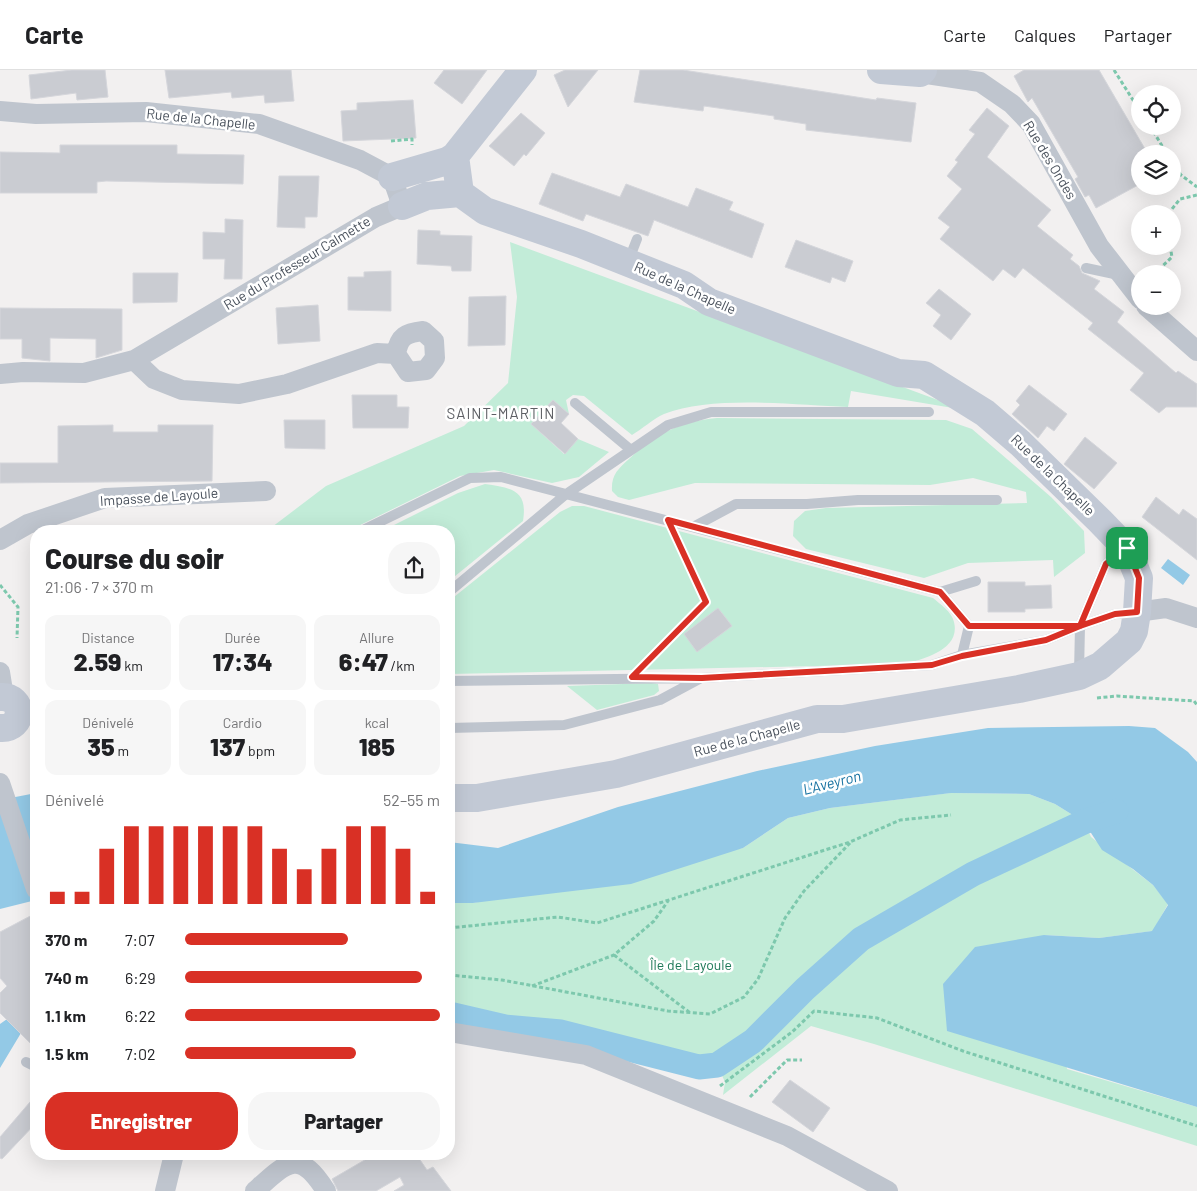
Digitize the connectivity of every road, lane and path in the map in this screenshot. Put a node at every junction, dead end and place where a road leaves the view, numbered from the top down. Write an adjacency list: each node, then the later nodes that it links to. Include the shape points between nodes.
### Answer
1 (523, 70): 9 (street)
2 (882, 70): 4 (street)
3 (1114, 70): 5 (path)
4 (922, 72): 20 (street, Rue des Ondes, via 980,82 1012,104 1032,124 1099,246)
5 (1131, 97)
6 (0, 112): 11 (street, Rue de la Chapelle, via 146,112 259,124 360,160)
7 (391, 141): 8 (path, via 412,139)
8 (412, 143)
9 (455, 156): 11 (street, via 447,162); 13 (street)
10 (1181, 174): 12 (path)
11 (392, 177): 16 (street)
12 (1197, 187)
13 (460, 193): 16 (street, via 427,196); 37 (street, Rue de la Chapelle, via 485,211 633,251 709,302 898,373 924,375 992,419)
14 (1197, 195): 15 (path, via 1180,199)
15 (1175, 205)
16 (402, 206): 25 (street, Rue du Professeur Calmette, via 376,217)
17 (1172, 255): 18 (path)
18 (1164, 265)
19 (1086, 268): 20 (lane)
20 (1120, 275): 21 (street, Rue des Ondes)
21 (1131, 288)
22 (1156, 315): 23 (street)
23 (1197, 351)
24 (396, 354): 25 (street, via 377,353 287,384 239,394 182,390 154,379)
25 (134, 360): 26 (street, Rue du Professeur Calmette, via 84,373)
26 (0, 374)
27 (575, 403): 29 (lane)
28 (929, 412): 29 (lane, via 711,412 668,425)
29 (631, 450): 31 (lane)
30 (266, 491): 36 (street, Impasse de Layoule, via 105,498 28,524)
31 (565, 495): 33 (lane); 34 (lane, via 501,477 470,478); 40 (lane)
32 (998, 500): 35 (lane, via 736,504)
33 (668, 520): 35 (lane); 49 (path, via 706,602)
34 (373, 525)
35 (695, 526): 41 (lane)
36 (0, 540)
37 (1127, 548): 42 (street, Rue de la Chapelle, via 1139,578); 45 (lane, via 1106,564)
38 (976, 581): 41 (lane)
39 (0, 585): 46 (path, via 18,607)
40 (455, 587)
41 (940, 592): 44 (lane)
42 (1137, 612): 43 (street, via 1166,608); 45 (lane, via 1115,614); 48 (street, Rue de la Chapelle, via 1129,641 1100,666)
43 (1197, 618)
44 (969, 626): 45 (lane); 47 (lane)
45 (1080, 626): 47 (lane, via 1046,640); 48 (lane)
46 (17, 638)
47 (962, 656): 50 (lane, via 932,665)
48 (1079, 676): 56 (street, Rue de la Chapelle, via 1021,693 843,719 817,719 616,774 477,798)
49 (632, 677): 50 (lane); 51 (lane)
50 (702, 678): 54 (lane, via 660,700 564,724)
51 (455, 680)
52 (1117, 696): 53 (path)
53 (1196, 703)
54 (455, 728)
55 (0, 783): 59 (street)
56 (455, 798)
57 (951, 815): 58 (path, via 900,820)
58 (850, 842): 60 (path); 65 (path, via 804,891 786,918 758,979 744,997 710,1014)
59 (30, 871)
60 (668, 900): 61 (path, via 597,923 558,917); 62 (path, via 654,921)
61 (455, 927)
62 (614, 955): 64 (path); 65 (path)
63 (455, 976): 64 (path)
64 (532, 986): 65 (path)
65 (689, 1012)
66 (455, 1033): 70 (street, via 586,1055)
67 (802, 1060): 71 (path, via 787,1060)
68 (26, 1062): 69 (lane)
69 (30, 1064)
70 (702, 1101): 72 (path, via 792,1032 814,1011 877,1018 963,1051); 77 (street, via 787,1136)
71 (746, 1101)
72 (1197, 1126)
73 (173, 1160): 74 (street)
74 (165, 1191)
75 (256, 1191): 76 (street, via 276,1172 288,1165 302,1163 311,1169)
76 (326, 1191)
77 (888, 1191)

